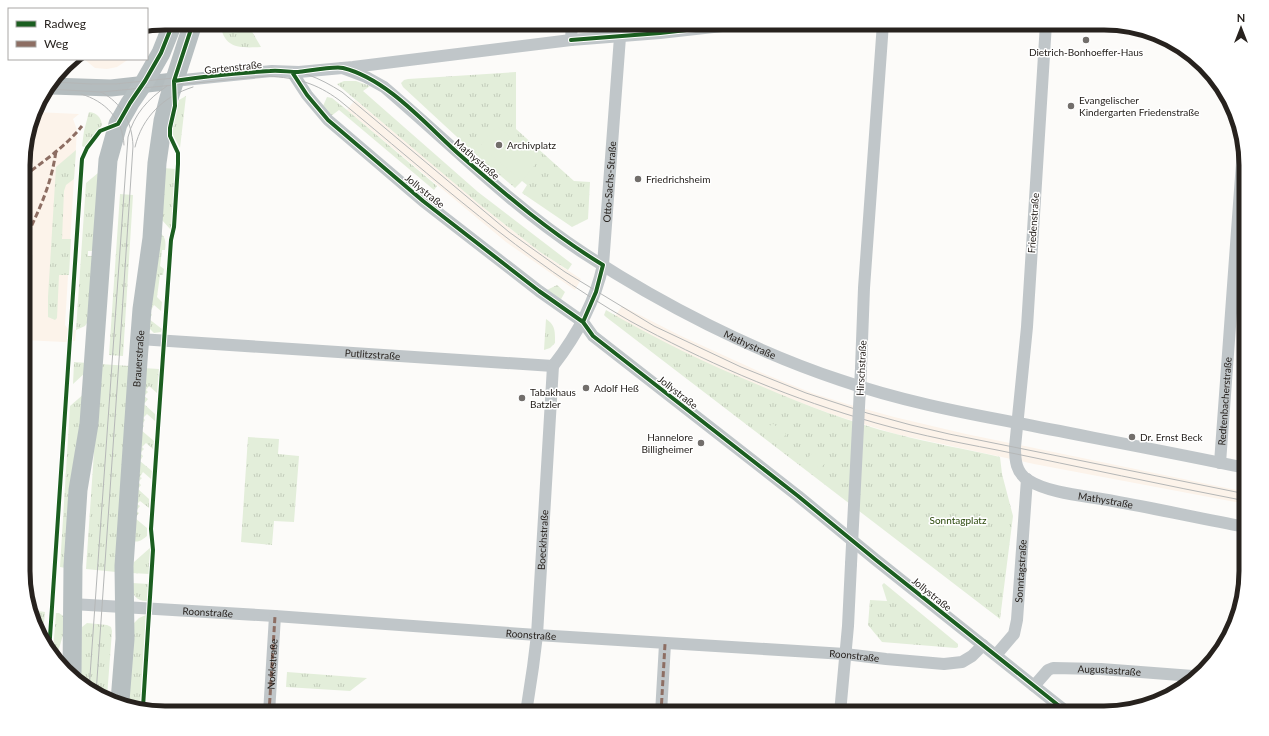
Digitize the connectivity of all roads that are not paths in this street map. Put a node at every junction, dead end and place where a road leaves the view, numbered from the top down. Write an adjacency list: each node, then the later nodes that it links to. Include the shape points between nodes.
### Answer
1 (170, 30): 12 (main road, via 166,43)
2 (192, 30): 11 (main road, Brauerstraße)
3 (572, 30): 8 (street)
4 (684, 30): 7 (street, Gartenstraße)
5 (882, 30): 30 (street, Hirschstraße, bridge, via 864,288)
6 (1046, 30): 19 (street, Friedenstraße, via 1027,327)
7 (620, 37): 8 (street, Gartenstraße); 15 (street, Otto-Sachs-Straße)
8 (571, 40): 9 (street, Gartenstraße)
9 (342, 68): 10 (street, Gartenstraße); 15 (street, Mathystraße, via 384,87 518,204)
10 (292, 72): 11 (street, Gartenstraße, via 266,71); 16 (street, Jollystraße, via 328,120 423,201 539,292)
11 (174, 81): 12 (street, Gartenstraße); 17 (main road, Brauerstraße, via 158,152 151,244)
12 (143, 84): 13 (street, Gartenstraße, via 111,88); 24 (main road, via 118,124 108,160 89,424 78,490)
13 (56, 86)
14 (1239, 204): 20 (street, Redtenbacherstraße)
15 (603, 265): 16 (street, Otto-Sachs-Straße, via 596,292); 19 (street, Mathystraße, via 701,320 804,367 908,400)
16 (583, 322): 18 (street); 29 (street, Jollystraße, via 593,336)
17 (139, 339): 18 (street, Putlitzstraße); 25 (main road, Brauerstraße, via 124,566)
18 (553, 366): 27 (street, Boeckhstraße)
19 (1017, 423): 20 (street, Mathystraße); 22 (street, Mathystraße, via 1016,465)
20 (1220, 463): 21 (street, Mathystraße)
21 (1239, 467)
22 (1027, 479): 23 (street, Mathystraße, via 1047,489); 31 (street, Sonntagstraße, via 1017,620 1014,634)
23 (1239, 526)
24 (72, 604): 25 (street, Roonstraße); 32 (main road)
25 (124, 607): 26 (street, Roonstraße); 35 (main road, Brauerstraße, via 125,639)
26 (275, 616): 27 (street, Roonstraße); 36 (street, Nokkstraße)
27 (537, 635): 28 (street, Roonstraße); 37 (street, Boeckhstraße)
28 (666, 644): 30 (street, Roonstraße); 38 (street)
29 (983, 645): 30 (street, Roonstraße, via 962,662 944,664); 31 (street, Jollystraße)
30 (846, 654): 39 (street, Hirschstraße)
31 (996, 655): 34 (street, Jollystraße)
32 (72, 668)
33 (1188, 676): 34 (street, Augustastraße, via 1053,668)
34 (1034, 686): 40 (street, Jollystraße)
35 (120, 698)
36 (269, 706)
37 (527, 706)
38 (662, 706)
39 (841, 706)
40 (1059, 706)

